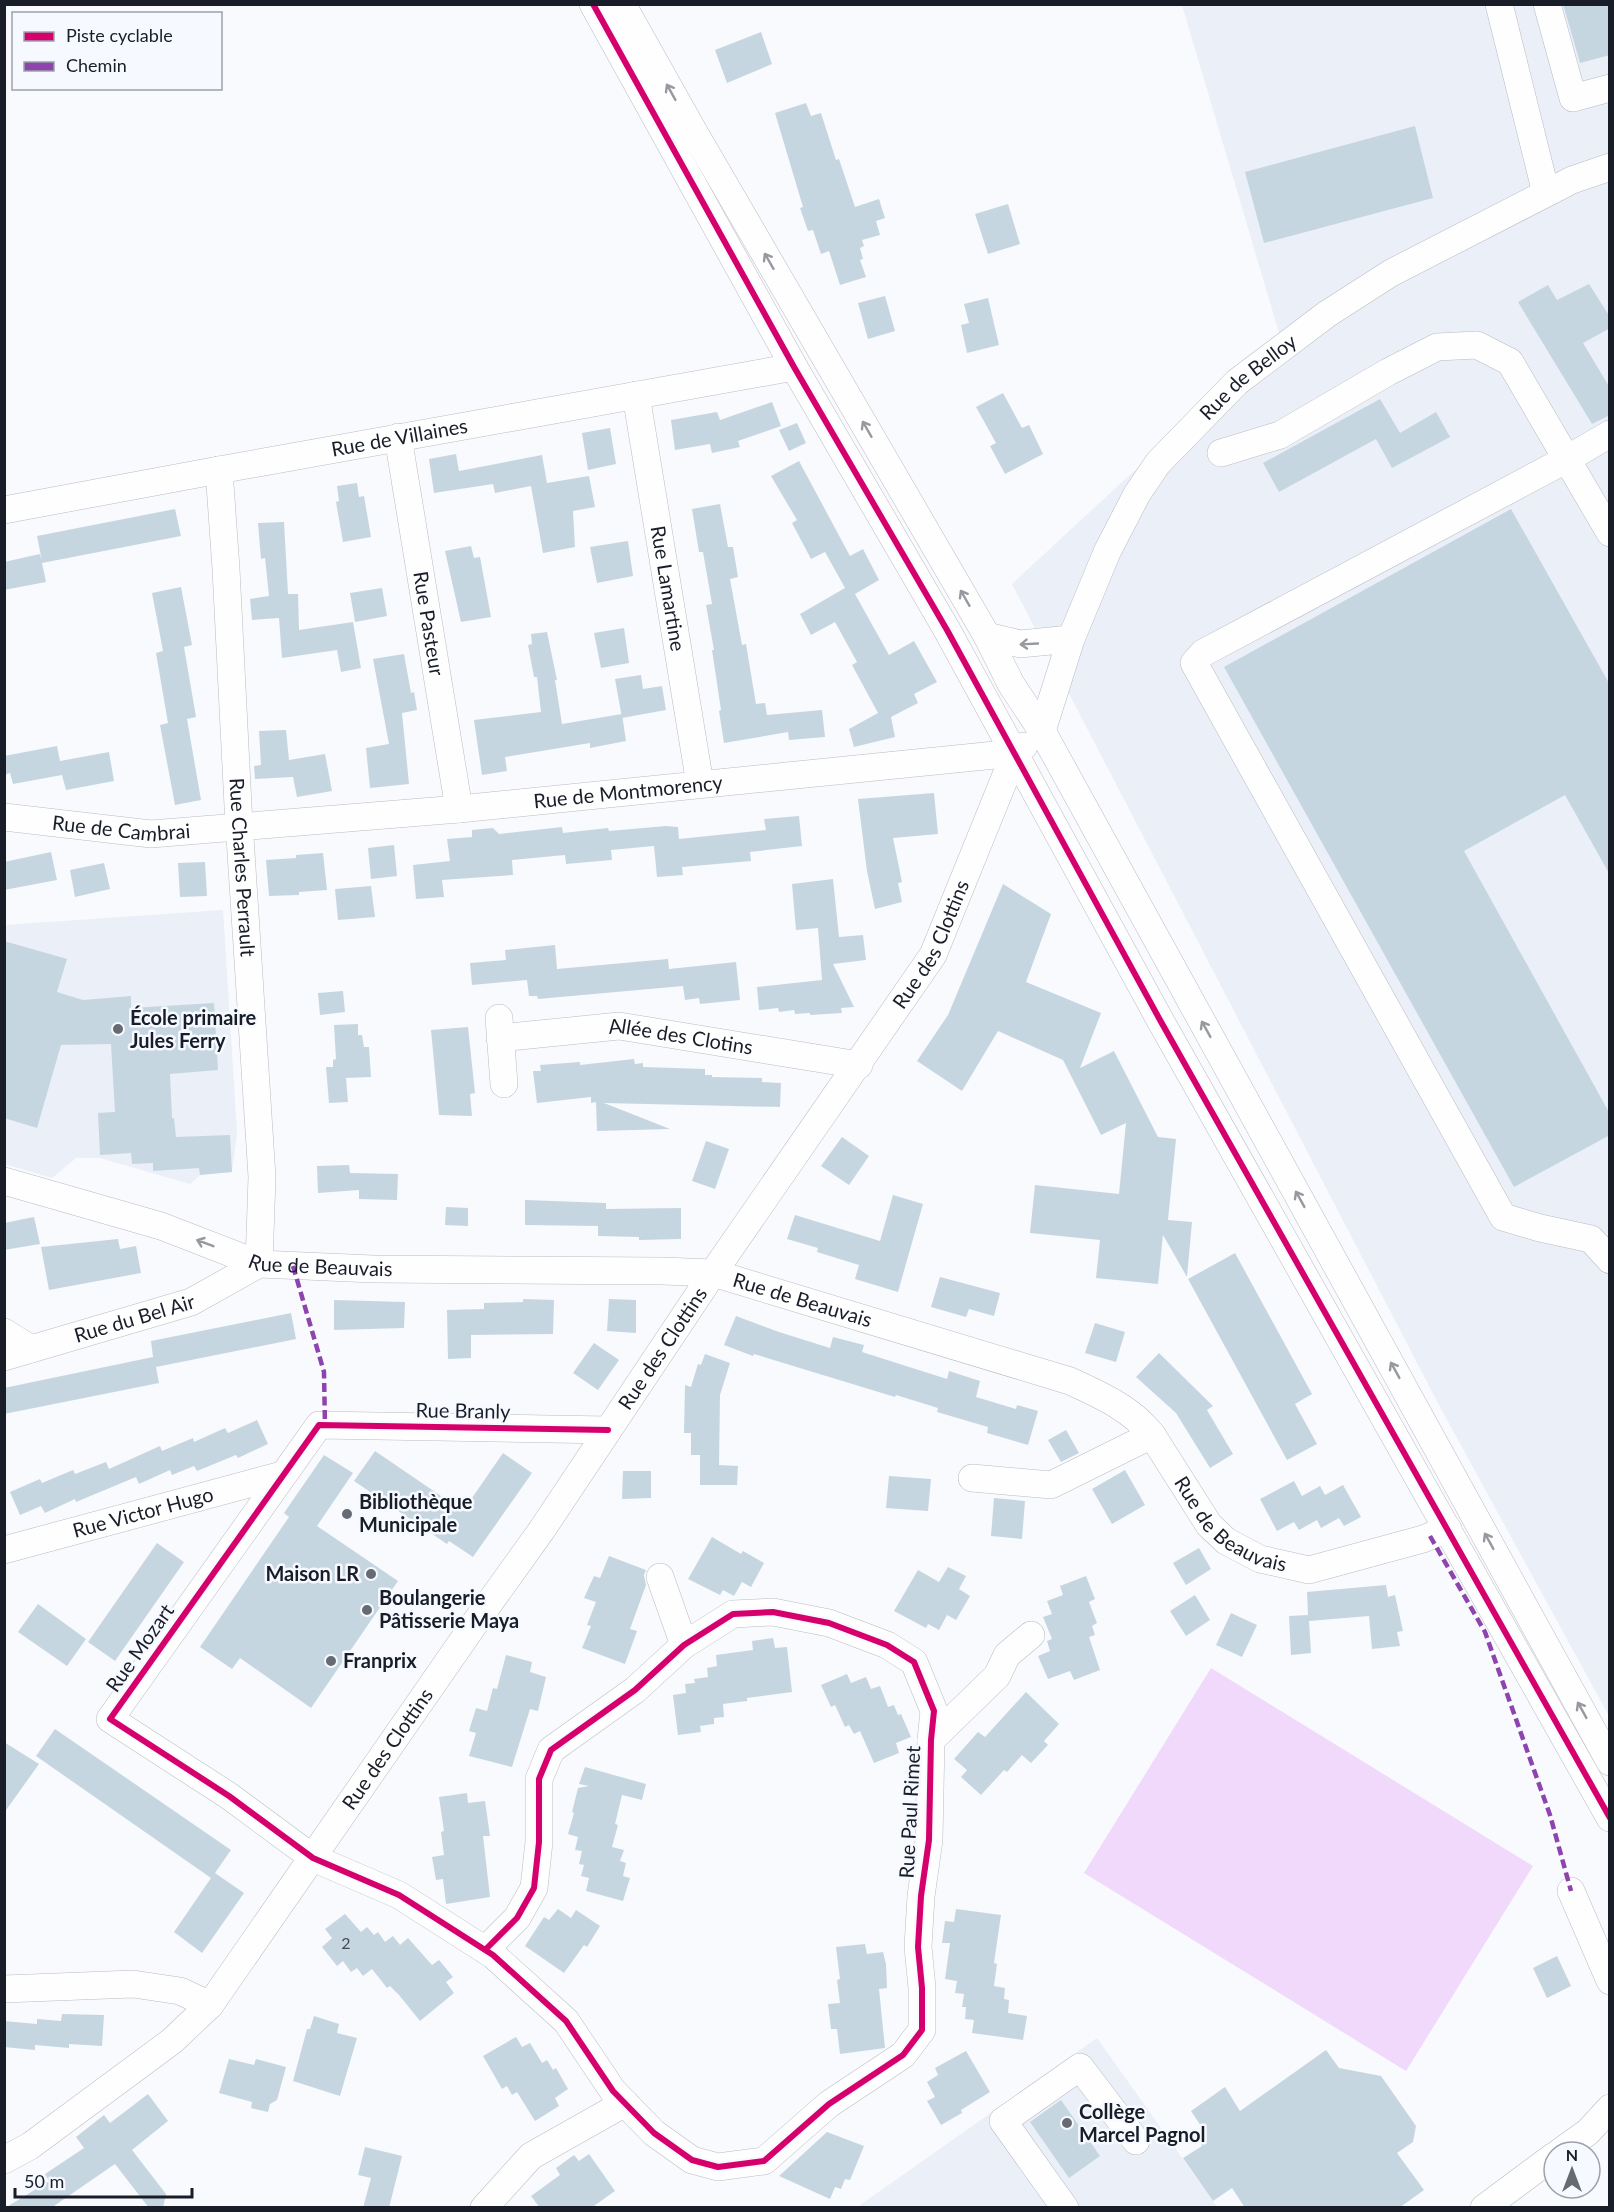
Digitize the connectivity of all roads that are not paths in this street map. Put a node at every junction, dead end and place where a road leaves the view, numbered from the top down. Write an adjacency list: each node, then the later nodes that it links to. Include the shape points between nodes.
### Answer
1 (592, 4): 8 (street)
2 (622, 4): 18 (street, one-way to 2)
3 (1499, 4): 7 (street)
4 (1547, 4): 5 (street, via 1572,98)
5 (1610, 88)
6 (1610, 166): 7 (street, Rue de Belloy)
7 (1546, 193): 19 (street, Rue de Belloy, via 1390,273 1327,314 1237,382 1158,463 1137,494 1107,552)
8 (794, 367): 9 (street, Rue de Villaines); 17 (street)
9 (636, 395): 11 (street, Rue de Villaines); 23 (street, Rue Lamartine)
10 (1610, 435): 13 (street)
11 (398, 437): 14 (street, Rue de Villaines); 24 (street, Rue Pasteur)
12 (1221, 453): 13 (street, via 1280,435 1437,346 1477,345 1510,362)
13 (1567, 459): 16 (street); 30 (street, via 1203,654 1194,663 1503,1217 1592,1239)
14 (219, 470): 15 (street, Rue de Villaines); 26 (street, Rue Charles Perrault)
15 (4, 510)
16 (1610, 533)
17 (947, 630): 20 (street, via 992,683); 22 (street)
18 (987, 636): 19 (street, one-way to 18, via 1020,644); 20 (street, via 1011,684)
19 (1071, 639): 20 (street, Rue de Belloy)
20 (1037, 704): 21 (street)
21 (1042, 731): 22 (street); 47 (street, one-way to 21)
22 (1015, 753): 23 (street, Rue de Montmorency); 27 (street, Rue des Clottins, via 933,955); 41 (street, via 1160,1020)
23 (700, 784): 24 (street, Rue de Montmorency)
24 (459, 808): 26 (street, Rue de Montmorency)
25 (4, 817): 26 (street, Rue de Cambrai, via 142,834)
26 (240, 828): 31 (street, Rue Charles Perrault, via 262,1177)
27 (859, 1065): 28 (street, Allée des Clotins, via 619,1026 500,1028); 32 (street, Rue des Clottins)
28 (504, 1084)
29 (4, 1181): 31 (street, Rue de Beauvais, one-way to 29, via 161,1226)
30 (1610, 1260)
31 (259, 1264): 32 (street, Rue de Beauvais); 34 (street, Rue du Bel Air, via 191,1302)
32 (713, 1273): 37 (street, Rue des Clottins); 38 (street, Rue de Beauvais, via 1070,1381 1113,1401)
33 (4, 1332): 34 (street)
34 (31, 1349): 35 (street, Rue du Bel Air)
35 (4, 1357)
36 (319, 1425): 37 (street, Rue Branly); 39 (street, Rue Mozart)
37 (608, 1430): 49 (street, Rue des Clottins, via 542,1532)
38 (1152, 1435): 40 (street, via 1051,1485); 41 (street, Rue de Beauvais, via 1209,1525 1226,1541 1260,1559 1309,1570)
39 (282, 1475): 42 (street, Rue Victor Hugo); 49 (street, Rue Mozart, via 110,1719 229,1796)
40 (972, 1478)
41 (1448, 1530): 48 (street)
42 (4, 1550)
43 (660, 1577): 45 (street)
44 (1031, 1635): 46 (street, Rue Paul Rimet, via 1007,1655 998,1676)
45 (684, 1645): 46 (street, Rue Paul Rimet, via 733,1614 774,1612 829,1623 887,1645 914,1662 934,1711); 51 (street, Rue Paul Rimet, via 635,1690 551,1750 539,1779 534,1888 517,1918)
46 (931, 1740): 55 (street, Rue Paul Rimet, via 929,1840 918,1947 922,2030 903,2055 829,2104 764,2161 718,2167 692,2160 654,2133)
47 (1610, 1762)
48 (1610, 1818)
49 (313, 1858): 51 (street, Rue Paul Rimet, via 399,1895); 54 (street, Rue des Clottins)
50 (1571, 1891): 52 (street)
51 (485, 1950): 55 (street, Rue Paul Rimet, via 566,2021)
52 (1610, 1981)
53 (4, 1989): 54 (street, via 133,1984 180,1991)
54 (210, 2005): 59 (street, Rue des Clottins, via 172,2041 30,2146)
55 (625, 2103): 61 (street, via 531,2157)
56 (1610, 2108): 57 (street)
57 (1577, 2140)
58 (1136, 2141): 62 (street, via 1080,2067 1003,2121)
59 (4, 2160)
60 (1542, 2165): 63 (street)
61 (484, 2208)
62 (1065, 2208)
63 (1484, 2208)

